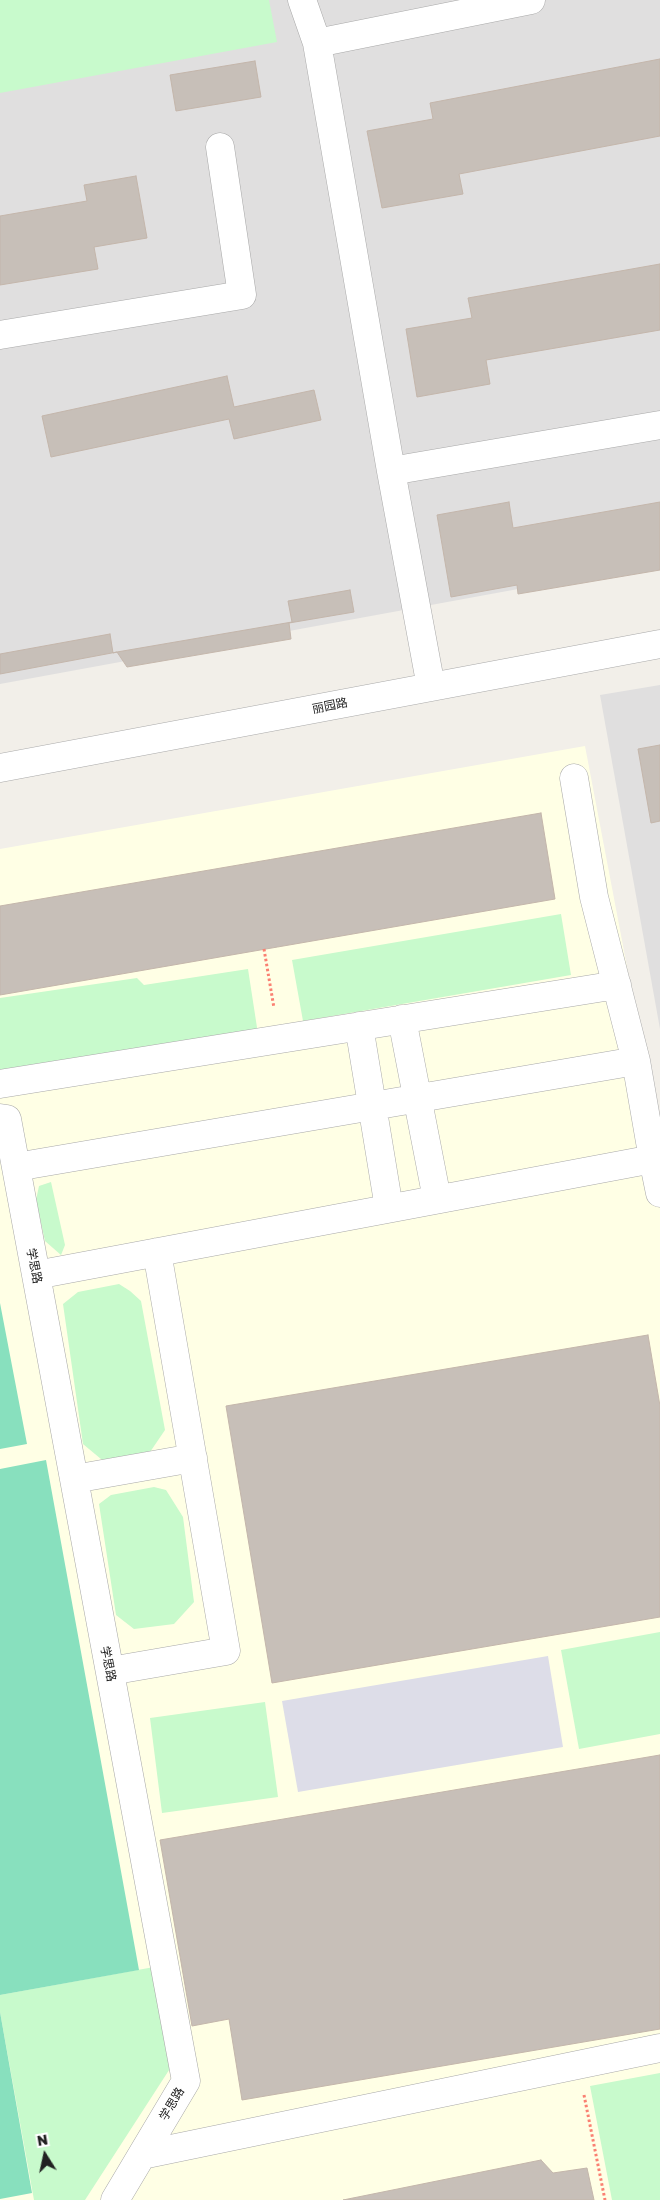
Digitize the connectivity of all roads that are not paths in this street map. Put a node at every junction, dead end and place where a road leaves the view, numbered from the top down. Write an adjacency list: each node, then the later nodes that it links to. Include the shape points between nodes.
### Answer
1 (302, 0): 3 (street)
2 (531, 0): 3 (street)
3 (317, 43): 7 (street)
4 (220, 147): 5 (street, via 242,295)
5 (0, 335)
6 (660, 425): 7 (street)
7 (391, 471): 9 (street)
8 (660, 644): 9 (street, 丽园路)
9 (431, 686): 10 (street, 丽园路)
10 (0, 768)
11 (574, 778): 12 (street, via 594,897)
12 (617, 985): 13 (street); 15 (street)
13 (402, 1019): 14 (street); 17 (street)
14 (359, 1026): 16 (street); 18 (street)
15 (636, 1061): 17 (street); 20 (street)
16 (0, 1084)
17 (419, 1098): 18 (street); 23 (street)
18 (372, 1106): 21 (street); 24 (street)
19 (0, 1118): 21 (street, 学思路, via 7,1119)
20 (654, 1159): 22 (street); 23 (street)
21 (16, 1167): 26 (street, 学思路)
22 (660, 1193)
23 (438, 1199): 24 (street)
24 (390, 1208): 25 (street)
25 (157, 1252): 26 (street); 27 (street)
26 (36, 1275): 28 (street, 学思路)
27 (193, 1458): 28 (street); 29 (street, via 226,1651)
28 (74, 1479): 29 (street, 学思路)
29 (110, 1671): 31 (street, 学思路, via 186,2081)
30 (660, 2048): 31 (street)
31 (142, 2155): 32 (street, 学思路)
32 (115, 2200)

